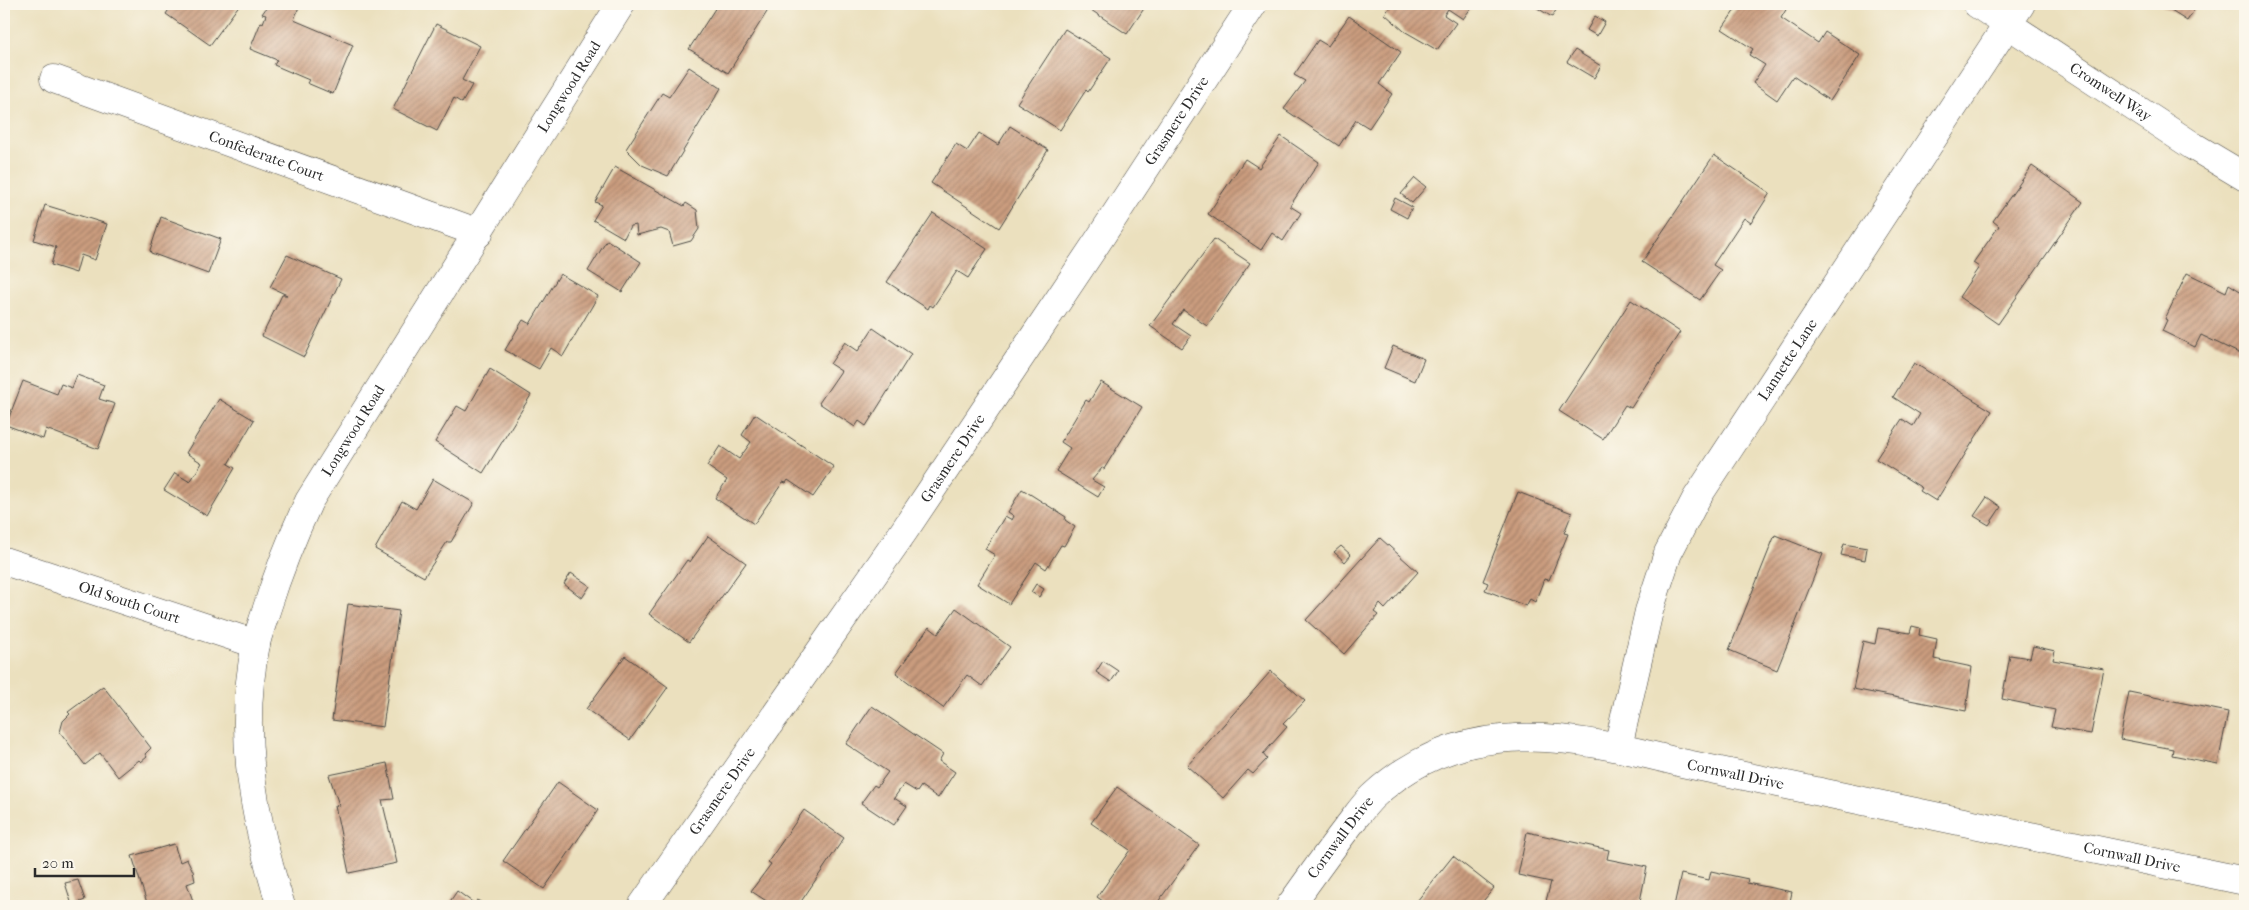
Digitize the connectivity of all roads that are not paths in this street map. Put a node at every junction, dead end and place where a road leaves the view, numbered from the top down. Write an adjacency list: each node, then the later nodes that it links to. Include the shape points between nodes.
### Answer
1 (622, 4): 7 (street, Longwood Road)
2 (1252, 4): 13 (street, Grasmere Drive, via 904,531)
3 (1977, 4): 4 (street, Cromwell Way)
4 (2015, 14): 6 (street, Cromwell Way, via 2192,146); 10 (street, Lannette Lane, via 1696,499 1668,553 1649,610)
5 (54, 79): 7 (street, Confederate Court)
6 (2245, 177)
7 (479, 233): 9 (street, Longwood Road, via 309,501 282,562)
8 (4, 562): 9 (street, Old South Court)
9 (256, 644): 12 (street, Longwood Road, via 248,712 254,807)
10 (1618, 747): 11 (street, Cornwall Drive); 14 (street, Cornwall Drive, via 1542,736 1502,737 1465,744 1433,755 1400,774 1370,798)
11 (2245, 881)
12 (281, 906)
13 (642, 906)
14 (1290, 906)

